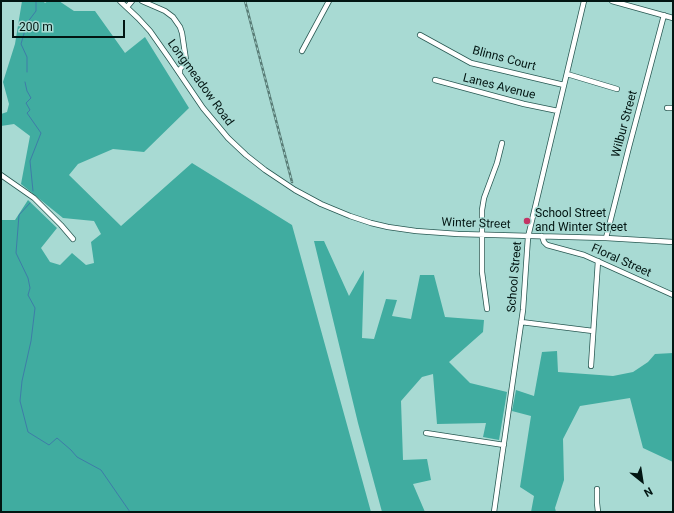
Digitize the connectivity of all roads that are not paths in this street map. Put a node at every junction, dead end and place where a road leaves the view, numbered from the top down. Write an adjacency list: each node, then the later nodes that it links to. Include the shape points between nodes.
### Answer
1 (120, 1): 7 (street, Longmeadow Road)
2 (132, 1): 7 (street)
3 (142, 1): 12 (street, via 165,11 180,27 186,60)
4 (329, 1): 11 (street)
5 (584, 1): 13 (street, School Street)
6 (612, 1): 8 (street)
7 (127, 7): 12 (street, Longmeadow Road, via 150,31)
8 (664, 16): 9 (street); 26 (street, Wilbur Street)
9 (673, 18)
10 (420, 35): 15 (street, Blinns Court, via 471,63)
11 (302, 51)
12 (180, 74): 22 (street, Longmeadow Road, via 228,138 258,166)
13 (567, 74): 15 (street, School Street); 16 (street)
14 (435, 80): 19 (street, Lanes Avenue)
15 (564, 85): 19 (street, School Street)
16 (617, 89)
17 (667, 108): 18 (street)
18 (673, 108)
19 (558, 112): 25 (street, School Street)
20 (502, 143): 23 (street, via 483,204)
21 (1, 175): 27 (street, via 34,198)
22 (287, 185): 23 (street, Winter Street, via 326,206 379,225 428,232)
23 (483, 235): 25 (street, Winter Street); 31 (street, via 482,272)
24 (542, 236): 25 (street, Winter Street); 26 (street, Winter Street); 29 (street, Floral Street, via 547,245 584,255)
25 (528, 237): 32 (street, School Street)
26 (606, 238): 28 (street, Winter Street)
27 (73, 239)
28 (673, 242)
29 (598, 262): 30 (street, Floral Street); 33 (street)
30 (673, 295)
31 (487, 309)
32 (521, 322): 33 (street); 36 (street, School Street)
33 (593, 331): 34 (street)
34 (591, 366)
35 (426, 433): 36 (street)
36 (504, 445): 38 (street, School Street)
37 (597, 490): 39 (street)
38 (494, 512)
39 (598, 512)

